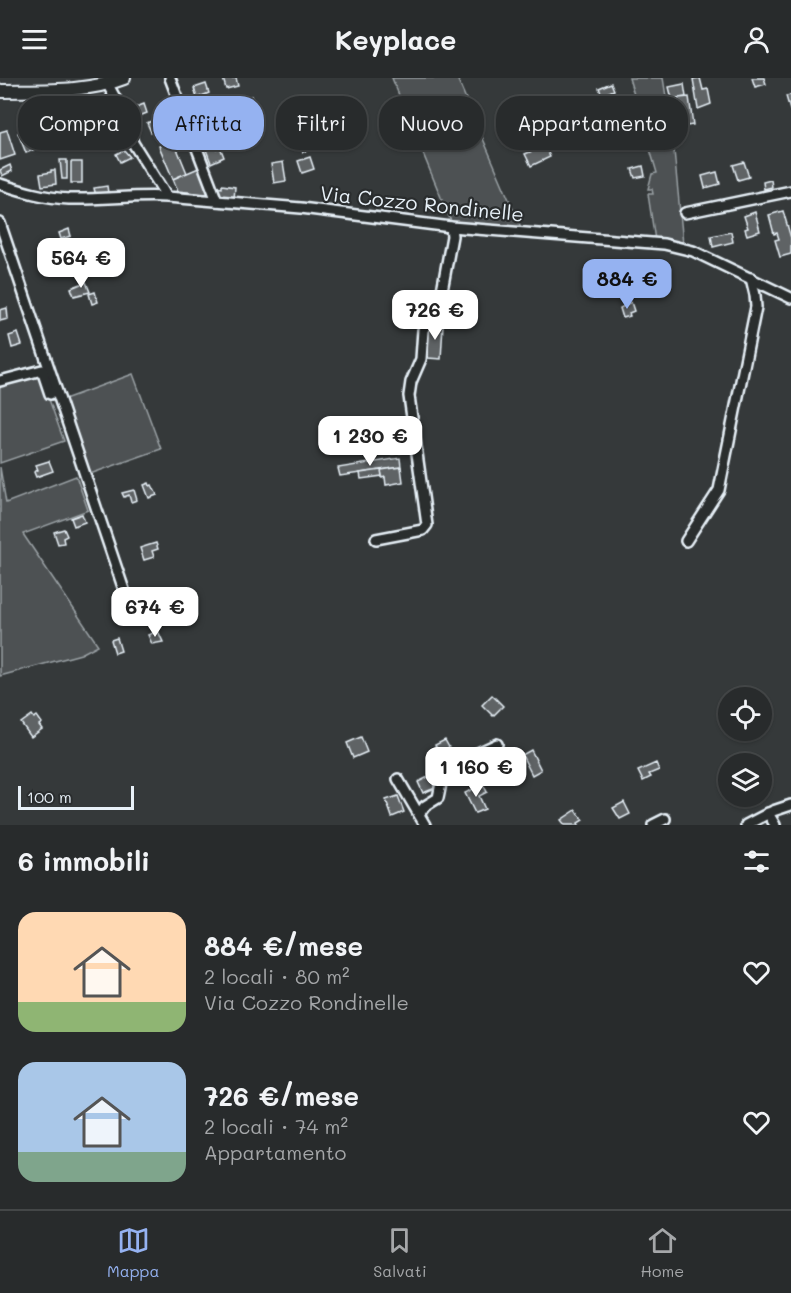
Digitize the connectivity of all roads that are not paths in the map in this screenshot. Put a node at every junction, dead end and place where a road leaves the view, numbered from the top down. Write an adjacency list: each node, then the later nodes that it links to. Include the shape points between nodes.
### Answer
1 (124, 78): 3 (main road)
2 (170, 78): 8 (street)
3 (107, 83): 4 (main road, via 69,89); 7 (street, via 126,118 133,143)
4 (0, 91)
5 (0, 184): 7 (street, Via Cozzo Rondinelle, via 67,199)
6 (791, 191): 9 (street)
7 (167, 197): 8 (street, Via Cozzo Rondinelle)
8 (217, 201): 11 (street, Via Cozzo Rondinelle)
9 (685, 213)
10 (0, 223): 18 (street)
11 (451, 227): 12 (street, Via Cozzo Rondinelle, via 664,244 693,251); 15 (street, via 439,307 425,324 421,358 409,396 427,525 423,530)
12 (751, 278): 13 (street, Via Cozzo Rondinelle); 16 (street, via 756,308 719,490)
13 (791, 298)
14 (0, 381): 17 (street, via 42,370)
15 (376, 539)
16 (686, 541)
17 (112, 571)
18 (124, 590)
19 (497, 744): 23 (street, via 448,766 438,798)
20 (398, 779): 23 (street)
21 (791, 805): 22 (street)
22 (768, 813): 27 (street); 28 (street)
23 (419, 814): 25 (street)
24 (665, 819): 26 (street)
25 (425, 825)
26 (653, 825)
27 (746, 825)
28 (775, 825)

